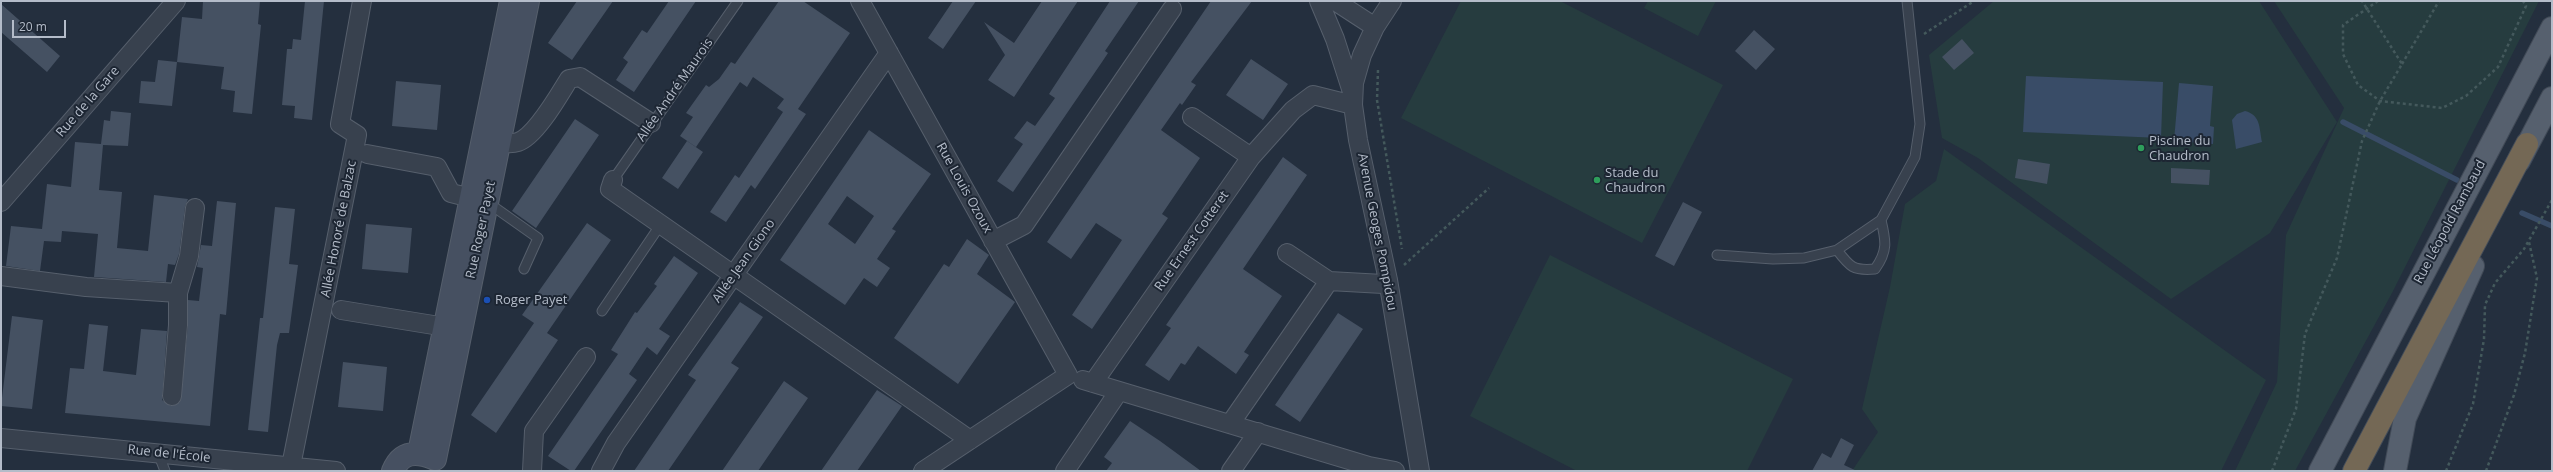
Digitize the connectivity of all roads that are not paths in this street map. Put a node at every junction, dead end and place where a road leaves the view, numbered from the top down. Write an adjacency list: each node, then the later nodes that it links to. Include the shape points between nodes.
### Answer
1 (176, 1): 25 (street, Rue de la Gare)
2 (362, 1): 54 (street, Allée Honoré de Balzac, via 340,124 357,135)
3 (511, 1): 19 (street, Rue Roger Payet)
4 (528, 1): 19 (street, Rue Roger Payet)
5 (738, 1): 18 (lane, Allée André Maurois)
6 (860, 1): 14 (street, Rue Louis Ozoux)
7 (1319, 1): 16 (street, via 1335,39)
8 (1336, 1): 12 (street)
9 (1392, 1): 12 (street, Avenue Geoges Pompidou)
10 (1907, 1): 27 (lane, via 1920,124 1916,157)
11 (1172, 9): 29 (street, via 1024,225)
12 (1375, 27): 16 (street, Avenue Geoges Pompidou, via 1362,55 1354,83)
13 (2552, 28): 65 (main road, Rue Léopold Rambaud)
14 (889, 53): 29 (street, Rue Louis Ozoux); 34 (street, Allée Jean Giono)
15 (2552, 98): 20 (main road)
16 (1353, 100): 22 (street, Rue Ernest Cotteret, via 1313,95 1294,110); 36 (street, Avenue Geoges Pompidou, via 1358,140)
17 (1192, 117): 22 (street)
18 (651, 123): 19 (street, via 580,77 569,79 541,123 519,142); 23 (lane, Allée André Maurois)
19 (491, 140): 24 (street, Rue Roger Payet)
20 (2527, 144): 66 (highway); 67 (main road, via 2405,418)
21 (367, 154): 24 (street, via 437,167 451,193)
22 (1251, 156): 44 (street, Rue Ernest Cotteret)
23 (613, 180): 28 (street, via 610,189)
24 (479, 200): 33 (lane, via 538,238); 41 (street, Rue Roger Payet)
25 (1, 202)
26 (195, 208): 38 (street, via 189,256)
27 (1881, 220): 30 (lane); 30 (lane, via 1885,237 1884,256 1875,269 1858,270 1846,262)
28 (661, 224): 34 (street); 40 (lane)
29 (993, 241): 43 (street, Rue Louis Ozoux)
30 (1837, 250): 32 (lane, via 1804,258 1773,259)
31 (1287, 253): 37 (street)
32 (1717, 255)
33 (524, 269)
34 (734, 275): 50 (street); 59 (street, Allée Jean Giono, via 616,443)
35 (1, 276): 38 (street, via 86,287)
36 (1388, 280): 37 (street, via 1383,284); 64 (street, Avenue Geoges Pompidou)
37 (1329, 281): 47 (street)
38 (178, 293): 46 (street)
39 (340, 310): 41 (street)
40 (602, 311)
41 (452, 328): 52 (street, Rue Roger Payet)
42 (586, 357): 58 (street, via 534,431)
43 (1068, 376): 44 (street); 50 (street)
44 (1093, 383): 45 (street)
45 (1119, 390): 47 (street); 61 (street)
46 (172, 396)
47 (1230, 424): 48 (street)
48 (1258, 432): 53 (street); 62 (street)
49 (1, 438): 51 (street, Rue de l'École)
50 (970, 440): 60 (street)
51 (158, 454): 54 (street, Rue de l'École); 55 (lane)
52 (432, 461): 57 (street, via 408,454 397,462)
53 (1339, 464): 63 (street)
54 (291, 466): 56 (street, Rue de l'École)
55 (165, 471)
56 (336, 471)
57 (393, 471)
58 (532, 471)
59 (601, 471)
60 (923, 471)
61 (1064, 471)
62 (1231, 471)
63 (1395, 471)
64 (1420, 471)
65 (2320, 471)
66 (2354, 471)
67 (2395, 471)

